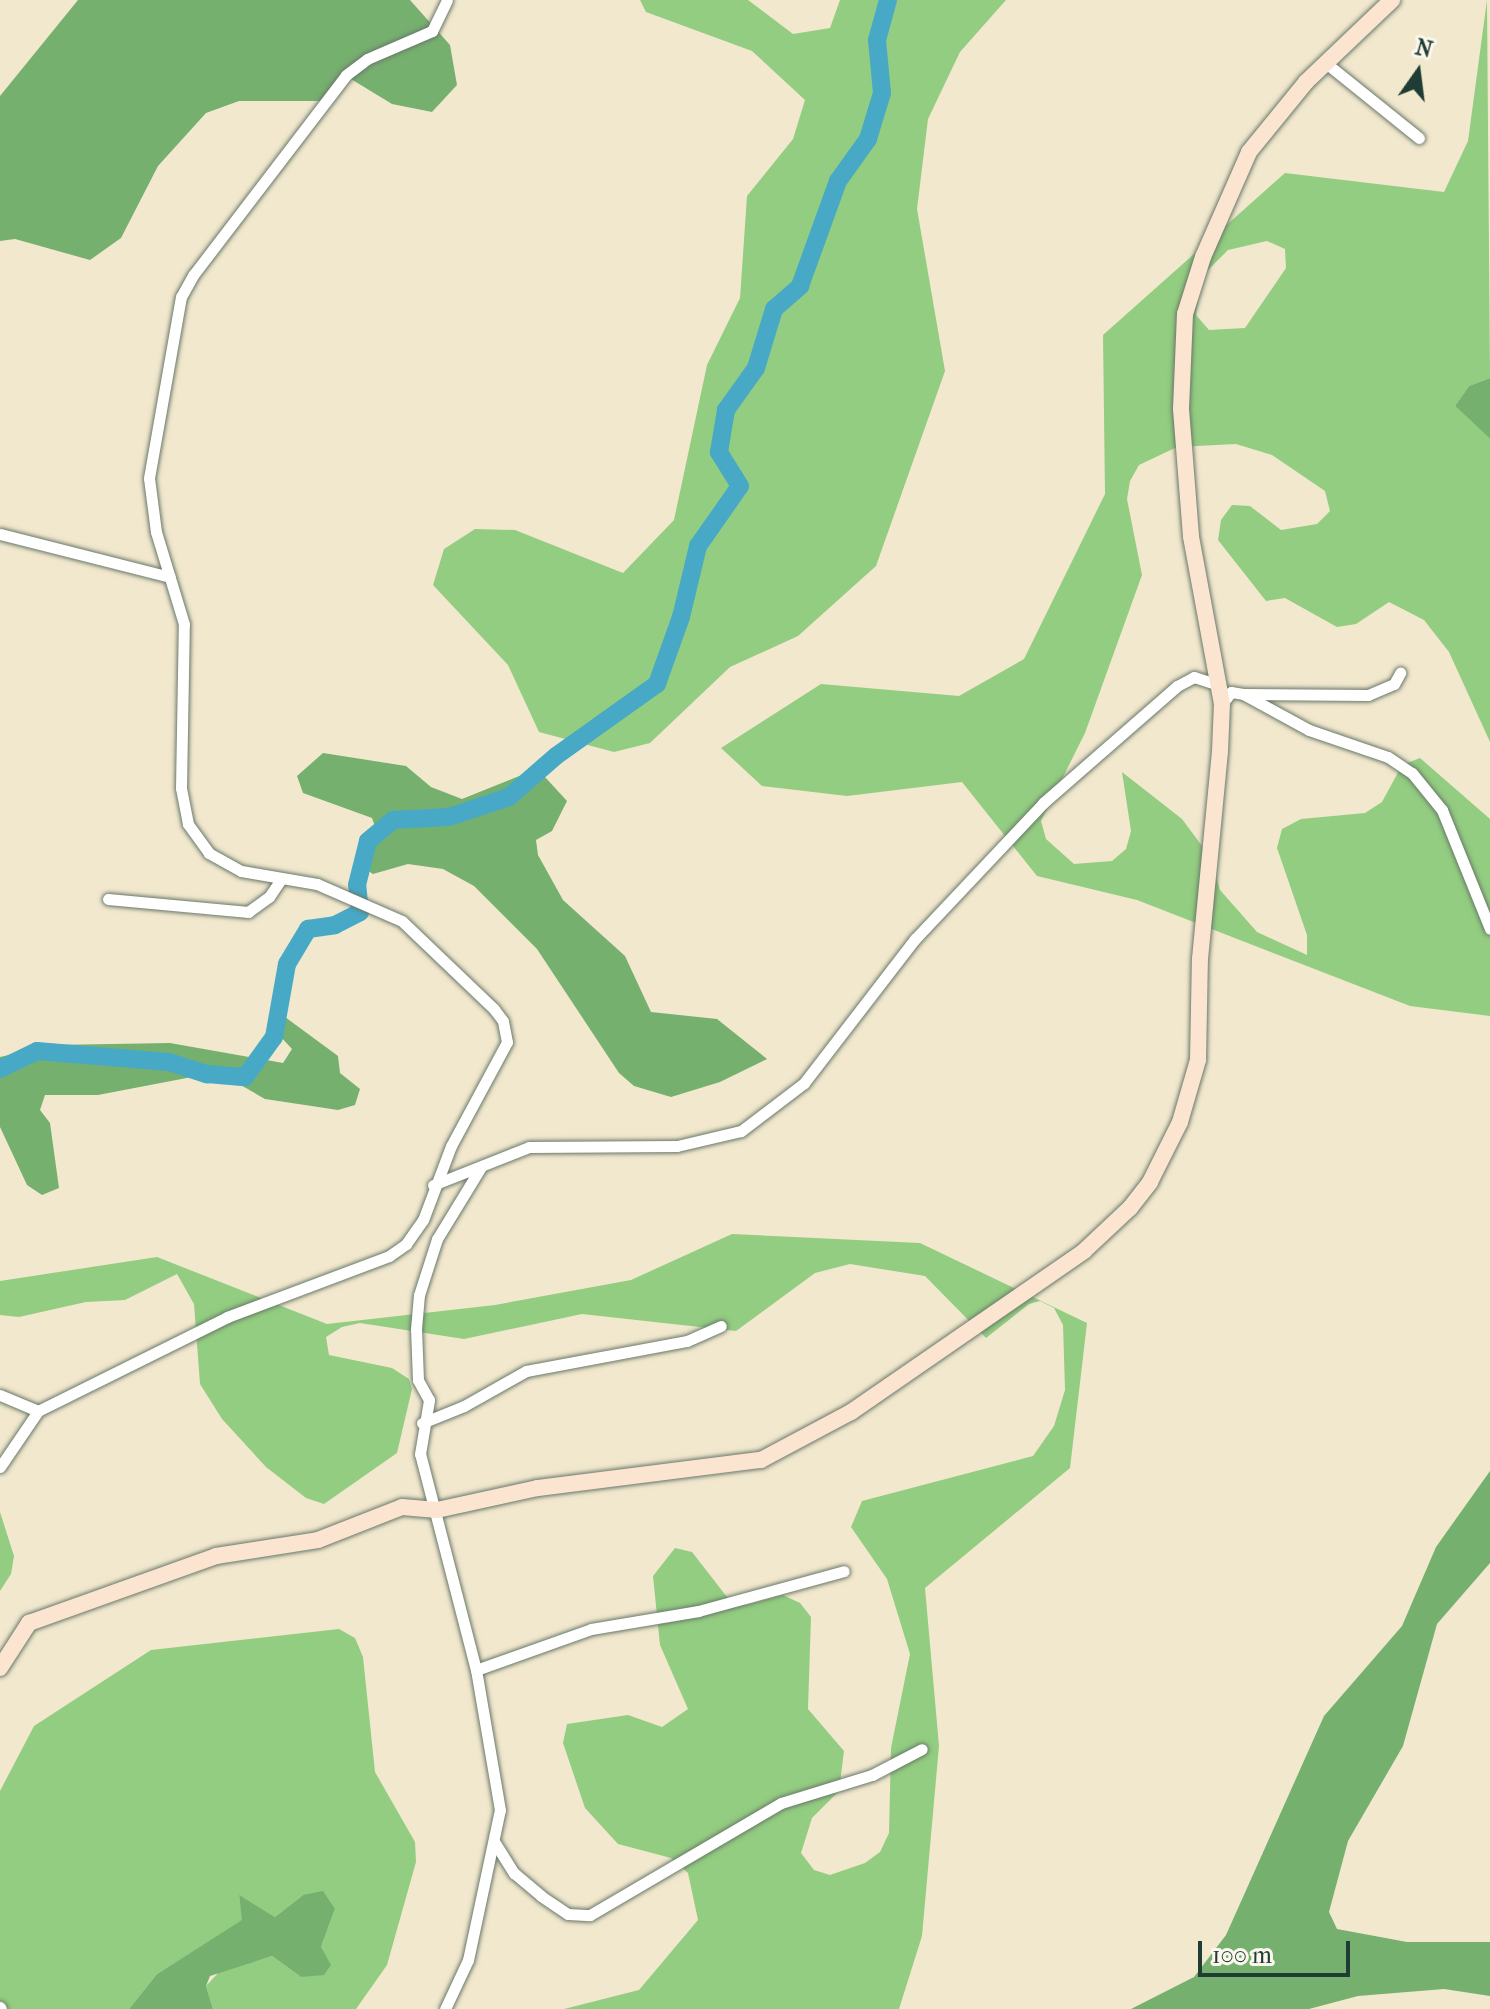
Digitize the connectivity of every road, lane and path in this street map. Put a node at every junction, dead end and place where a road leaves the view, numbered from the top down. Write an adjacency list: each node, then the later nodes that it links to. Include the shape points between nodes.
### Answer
1 (447, 0): 6 (street, via 432,31 367,59 346,75 181,297 149,478 156,532)
2 (1392, 0): 3 (street)
3 (1327, 64): 4 (street); 8 (street, via 1249,152 1203,257 1185,314 1180,349 1183,441 1191,536)
4 (1419, 138)
5 (0, 534): 6 (street)
6 (170, 577): 11 (street, via 184,624 181,788 188,824 223,862)
7 (1400, 673): 9 (street, via 1394,684 1368,695)
8 (1215, 684): 10 (street); 14 (street, via 1194,677 1177,686 1043,803 915,939 804,1083 758,1120 700,1145 551,1144 506,1154)
9 (1243, 694): 10 (street, via 1231,692); 13 (street, via 1309,730 1388,757 1424,783 1464,855)
10 (1222, 704): 21 (street, via 1200,959 1198,1060 1166,1153 1150,1182 1107,1234 851,1412 761,1460 538,1488)
11 (281, 879): 12 (street, via 269,897 248,912); 15 (street, via 317,884 402,921 503,1021 507,1042 501,1061 468,1112)
12 (108, 899)
13 (1490, 929)
14 (481, 1167): 15 (street); 19 (street, via 437,1239 419,1295 418,1380 429,1400)
15 (433, 1185): 18 (street, via 423,1220 389,1256 227,1317)
16 (721, 1326): 19 (street, via 687,1341 526,1371)
17 (0, 1395): 18 (street)
18 (38, 1411): 20 (street)
19 (422, 1423): 21 (street, via 420,1454)
20 (0, 1467)
21 (437, 1510): 23 (street, via 402,1507 348,1531 216,1556 60,1610 29,1623); 24 (street)
22 (844, 1571): 24 (street, via 712,1607 591,1629)
23 (0, 1668)
24 (476, 1670): 26 (street, via 500,1810)
25 (922, 1749): 26 (street, via 872,1775 781,1803 590,1915 568,1914 541,1896 514,1873)
26 (495, 1843): 27 (street, via 463,1977)
27 (445, 2009)

